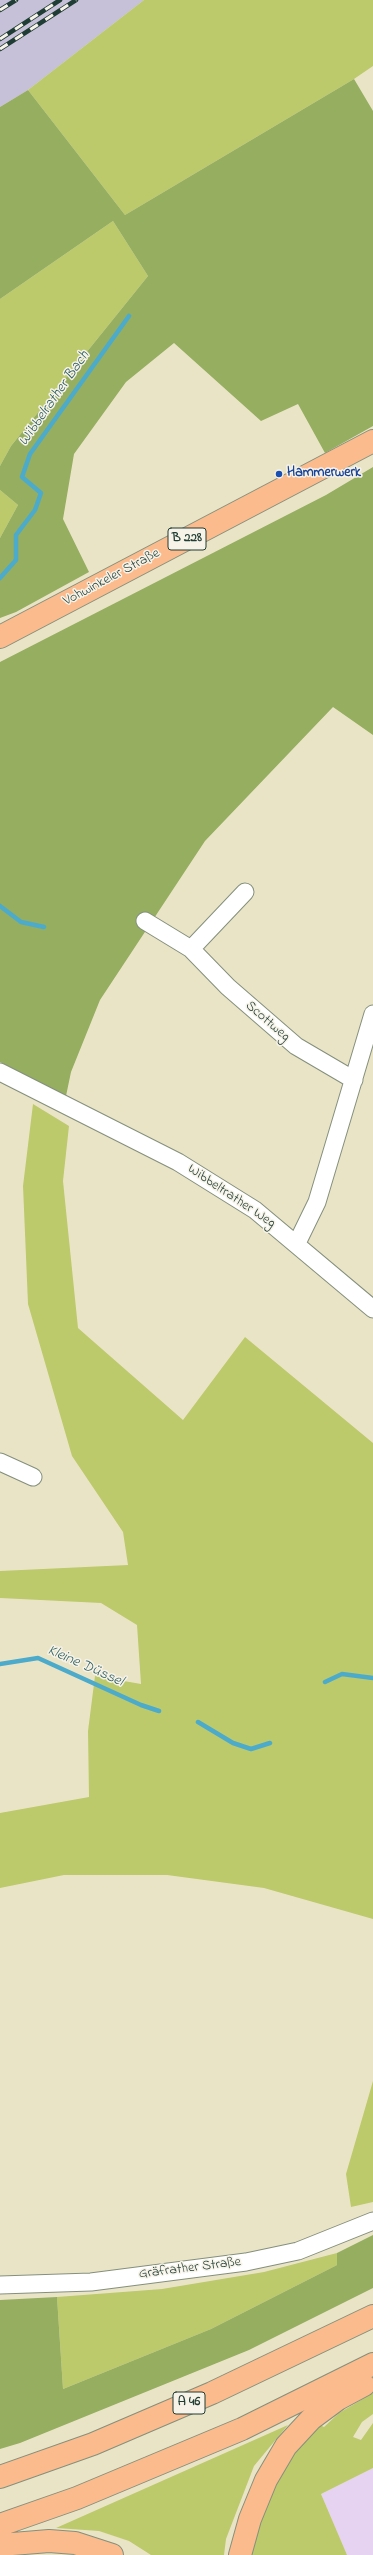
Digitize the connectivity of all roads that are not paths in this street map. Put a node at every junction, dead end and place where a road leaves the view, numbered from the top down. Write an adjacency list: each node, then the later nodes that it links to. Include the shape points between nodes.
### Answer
1 (373, 441): 2 (main road, Vohwinkeler Straße / B 228)
2 (0, 637)
3 (245, 892): 5 (street)
4 (145, 921): 5 (street, Scottweg)
5 (191, 949): 8 (street, Scottweg, via 228,987 296,1046)
6 (373, 1014): 8 (street)
7 (0, 1072): 9 (street, Wibbeltrather Weg, via 178,1162 255,1210)
8 (354, 1080): 9 (street, via 317,1202)
9 (297, 1243): 10 (street, Wibbeltrather Weg)
10 (373, 1309)
11 (0, 1462): 12 (street)
12 (33, 1477)
13 (373, 2221): 14 (street, Gräfrather Straße, via 298,2251 246,2262 91,2282)
14 (0, 2286)
15 (373, 2316): 18 (main road, A 46, via 212,2393 93,2444)
16 (373, 2364): 19 (main road, via 242,2430 77,2498)
17 (373, 2380): 22 (main road, via 338,2399 311,2419 286,2446 266,2480 250,2519)
18 (0, 2477)
19 (0, 2525)
20 (0, 2545): 21 (main road, via 75,2543)
21 (112, 2555)
22 (240, 2555)

